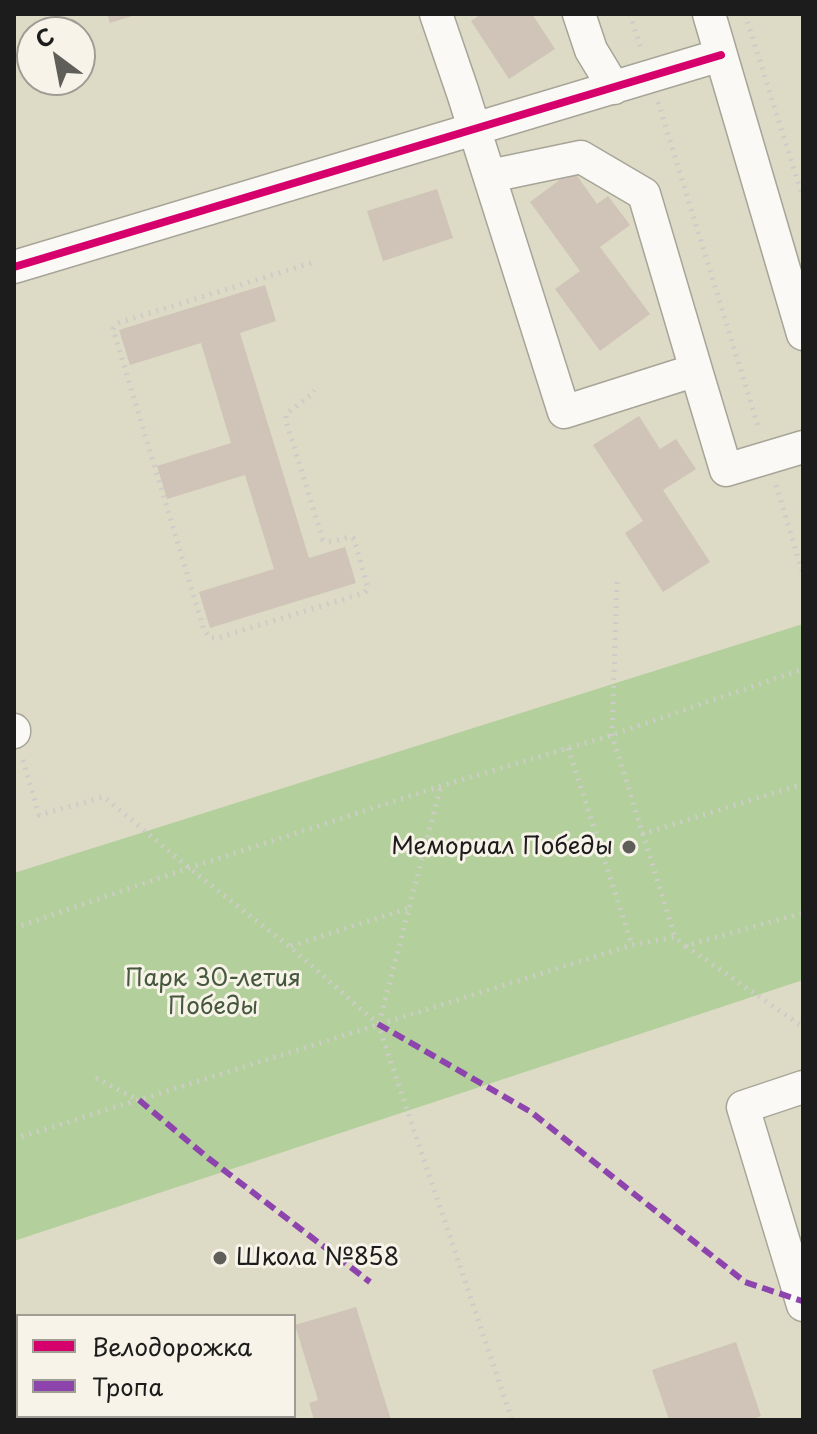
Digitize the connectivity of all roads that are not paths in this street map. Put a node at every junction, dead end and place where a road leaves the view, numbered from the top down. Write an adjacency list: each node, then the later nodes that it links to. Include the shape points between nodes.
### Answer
1 (436, 14): 6 (street)
2 (579, 14): 5 (street, via 591,50)
3 (709, 14): 4 (street)
4 (721, 55): 5 (street); 9 (street)
5 (614, 88): 6 (street)
6 (473, 129): 7 (street); 8 (street)
7 (490, 176): 10 (street, via 581,157 644,194); 10 (street, via 564,412)
8 (14, 267)
9 (803, 334)
10 (696, 370): 11 (street, via 726,470)
11 (803, 447)
12 (803, 1087): 13 (street, via 743,1107)
13 (803, 1305)

